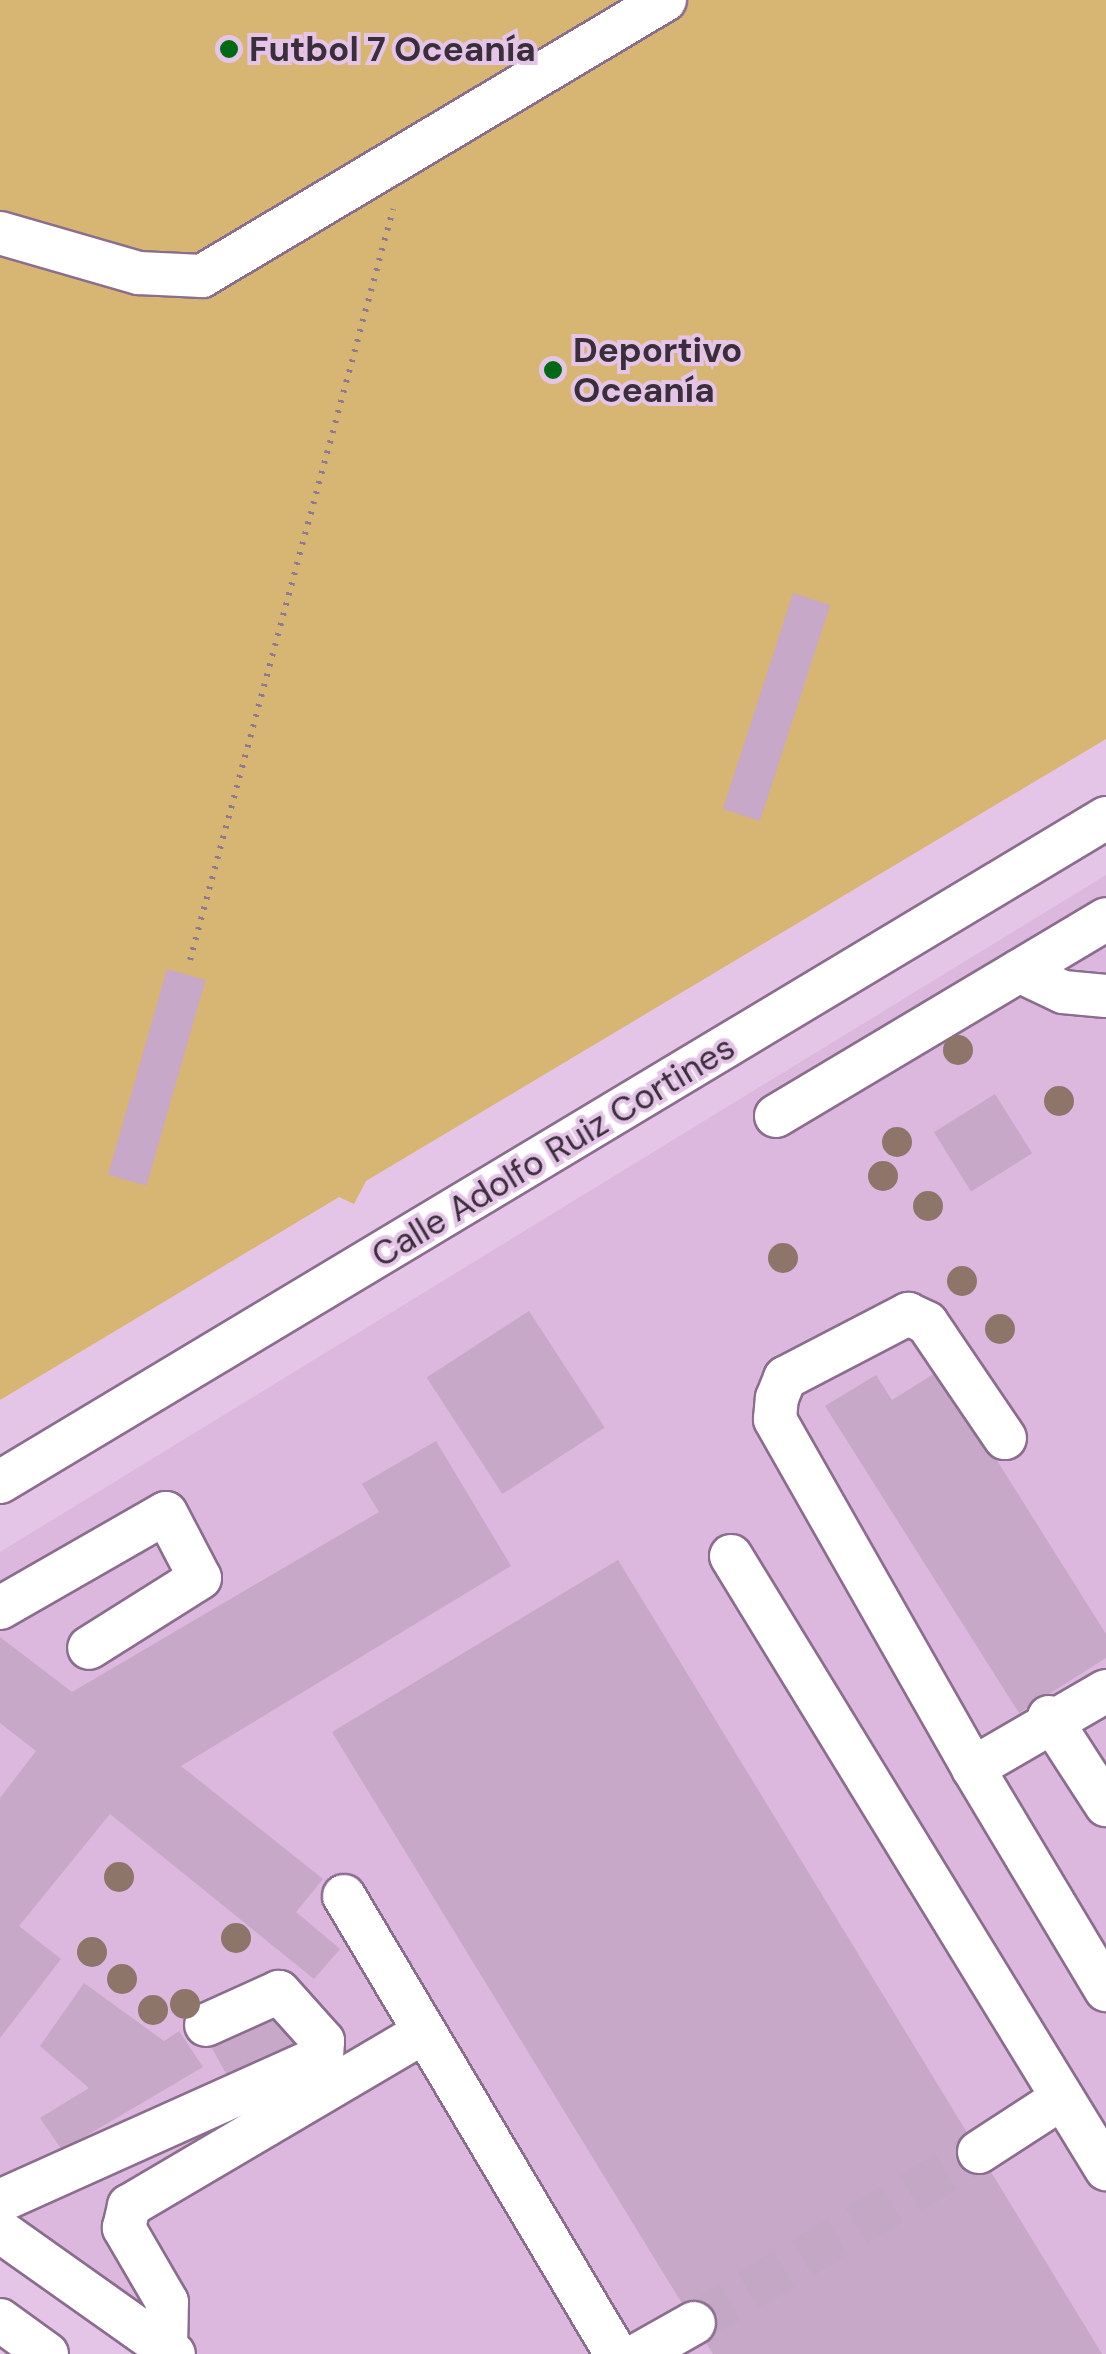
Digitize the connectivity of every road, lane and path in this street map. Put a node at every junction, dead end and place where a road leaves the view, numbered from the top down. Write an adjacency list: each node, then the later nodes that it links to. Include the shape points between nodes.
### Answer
1 (665, 0): 2 (street)
2 (406, 159): 3 (street, via 202,276 138,273); 6 (path)
3 (0, 232)
4 (1106, 818): 11 (street, Calle Adolfo Ruiz Cortines)
5 (1106, 919): 7 (street)
6 (190, 960)
7 (1019, 972): 8 (street, via 1063,992); 9 (street)
8 (1106, 996)
9 (776, 1116)
10 (1006, 1438): 17 (street, via 927,1323 908,1314 785,1378 777,1398 775,1419)
11 (0, 1482)
12 (731, 1556): 23 (street)
13 (0, 1608): 14 (street, via 166,1514 200,1578)
14 (89, 1648)
15 (1106, 1691): 16 (street)
16 (1050, 1717): 17 (street); 18 (street)
17 (973, 1768): 20 (street)
18 (1106, 1805)
19 (344, 1896): 22 (street)
20 (1106, 1990)
21 (206, 2025): 26 (street, via 279,1992 323,2041 322,2056)
22 (424, 2032): 30 (street, via 184,2170 124,2216 167,2302); 32 (street)
23 (1062, 2098): 24 (street); 25 (street)
24 (979, 2152)
25 (1106, 2169)
26 (0, 2202)
27 (0, 2231): 30 (street)
28 (0, 2320): 31 (street)
29 (694, 2322): 33 (street)
30 (170, 2351)
31 (47, 2354)
32 (616, 2354)
33 (639, 2354)

